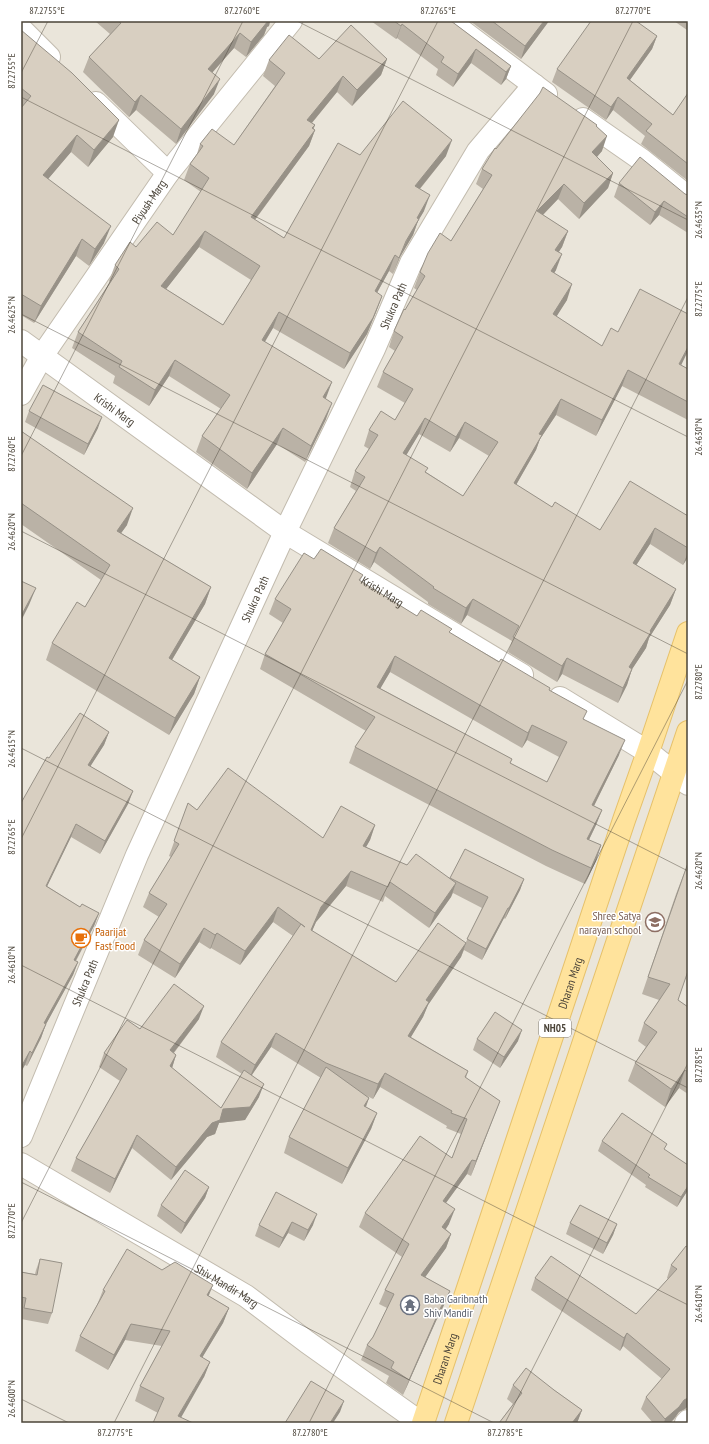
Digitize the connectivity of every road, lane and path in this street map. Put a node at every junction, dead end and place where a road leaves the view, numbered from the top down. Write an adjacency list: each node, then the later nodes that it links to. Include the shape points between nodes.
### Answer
1 (291, 21): 7 (street, Piyush Marg)
2 (449, 21): 5 (street)
3 (21, 29): 4 (street)
4 (64, 71)
5 (534, 86): 8 (street, via 642,160); 12 (street, Shukra Path, via 478,151 411,263 374,350)
6 (80, 87): 7 (street)
7 (168, 173): 10 (street, Piyush Marg)
8 (688, 197)
9 (21, 341): 10 (street, Krishi Marg)
10 (42, 356): 11 (street, Piyush Marg); 12 (street, Krishi Marg)
11 (21, 394)
12 (285, 532): 15 (street, Krishi Marg); 17 (street, Shukra Path, via 137,855)
13 (688, 633): 15 (main road, Dharan Marg / NH05)
14 (688, 732): 16 (main road, NH05)
15 (648, 752): 16 (street, Krishi Marg); 19 (main road, Dharan Marg / NH05)
16 (681, 779): 20 (main road, NH05)
17 (21, 1136)
18 (21, 1164): 19 (street, Shiv Mandir Marg, via 246,1296)
19 (422, 1423)
20 (456, 1423)

